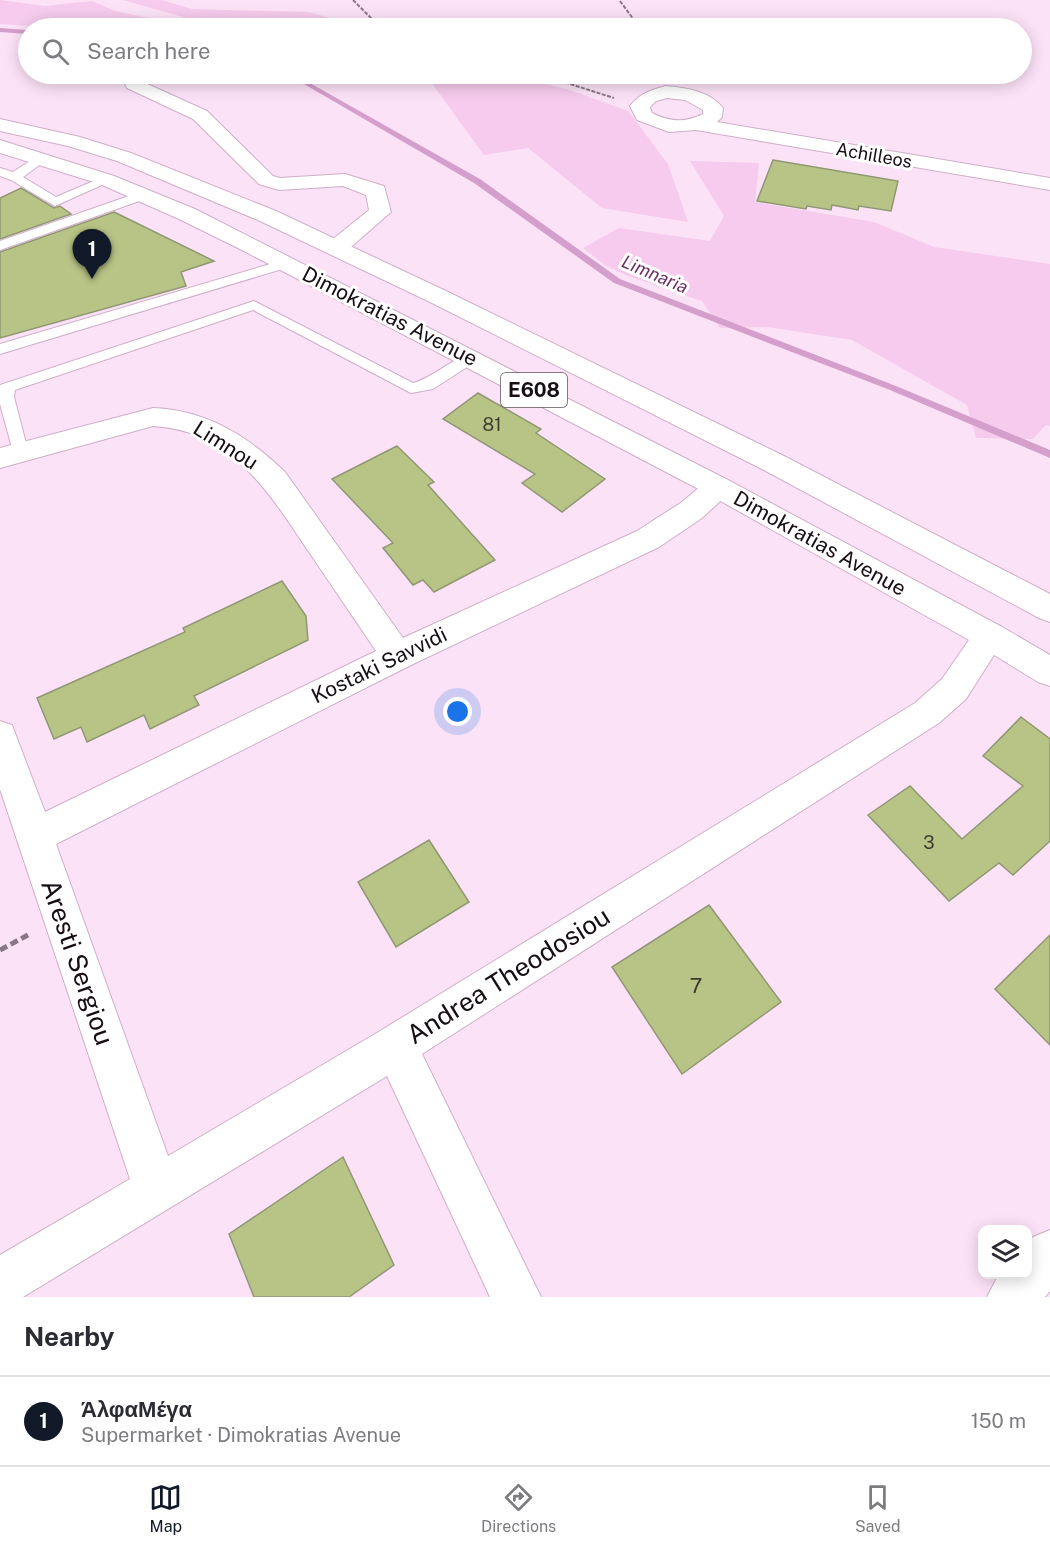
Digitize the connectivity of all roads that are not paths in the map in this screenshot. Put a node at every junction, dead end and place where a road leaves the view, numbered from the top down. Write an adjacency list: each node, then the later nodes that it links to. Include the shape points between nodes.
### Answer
1 (134, 84): 12 (main road, via 200,115 266,180 279,184 345,180 376,191 380,212)
2 (0, 125): 12 (main road, Dimokratias Avenue / E608, via 73,141 170,174)
3 (699, 125): 3 (main road, Achilleos, via 712,117 714,108 704,99 687,93 666,92 649,97 640,106 644,116 658,124); 9 (main road, Achilleos)
4 (0, 146): 5 (main road, Dimokratias Avenue / E608)
5 (41, 158): 7 (lane); 8 (main road, Dimokratias Avenue / E608)
6 (0, 172): 7 (lane)
7 (15, 177): 8 (lane, via 55,202)
8 (107, 180): 10 (main road, Dimokratias Avenue / E608)
9 (1050, 184)
10 (143, 195): 11 (lane); 13 (main road, Dimokratias Avenue / E608)
11 (0, 246)
12 (336, 248): 19 (main road, Dimokratias Avenue / E608, via 772,462)
13 (287, 263): 14 (lane); 15 (main road, Dimokratias Avenue / E608)
14 (0, 349)
15 (472, 358): 16 (lane, via 427,385 411,388 254,305); 18 (main road, Dimokratias Avenue / E608)
16 (4, 389): 17 (lane)
17 (10, 454): 21 (main road, Limnou, via 153,417 186,420 214,433 259,462 275,479)
18 (718, 487): 20 (main road, Dimokratias Avenue / E608); 21 (main road, Kostaki Savvidi, via 648,539)
19 (1050, 609)
20 (990, 636): 22 (main road, Dimokratias Avenue / E608); 25 (main road, Andrea Theodosiou, via 954,689 927,712)
21 (397, 656): 24 (main road, Kostaki Savvidi)
22 (1050, 672)
23 (0, 736): 24 (main road, Aresti Sergiou)
24 (35, 836): 26 (main road, Aresti Sergiou)
25 (395, 1046): 26 (main road, Andrea Theodosiou); 29 (main road)
26 (156, 1188): 28 (main road, Andrea Theodosiou)
27 (1050, 1254): 30 (main road)
28 (0, 1283)
29 (516, 1297)
30 (1012, 1297)

